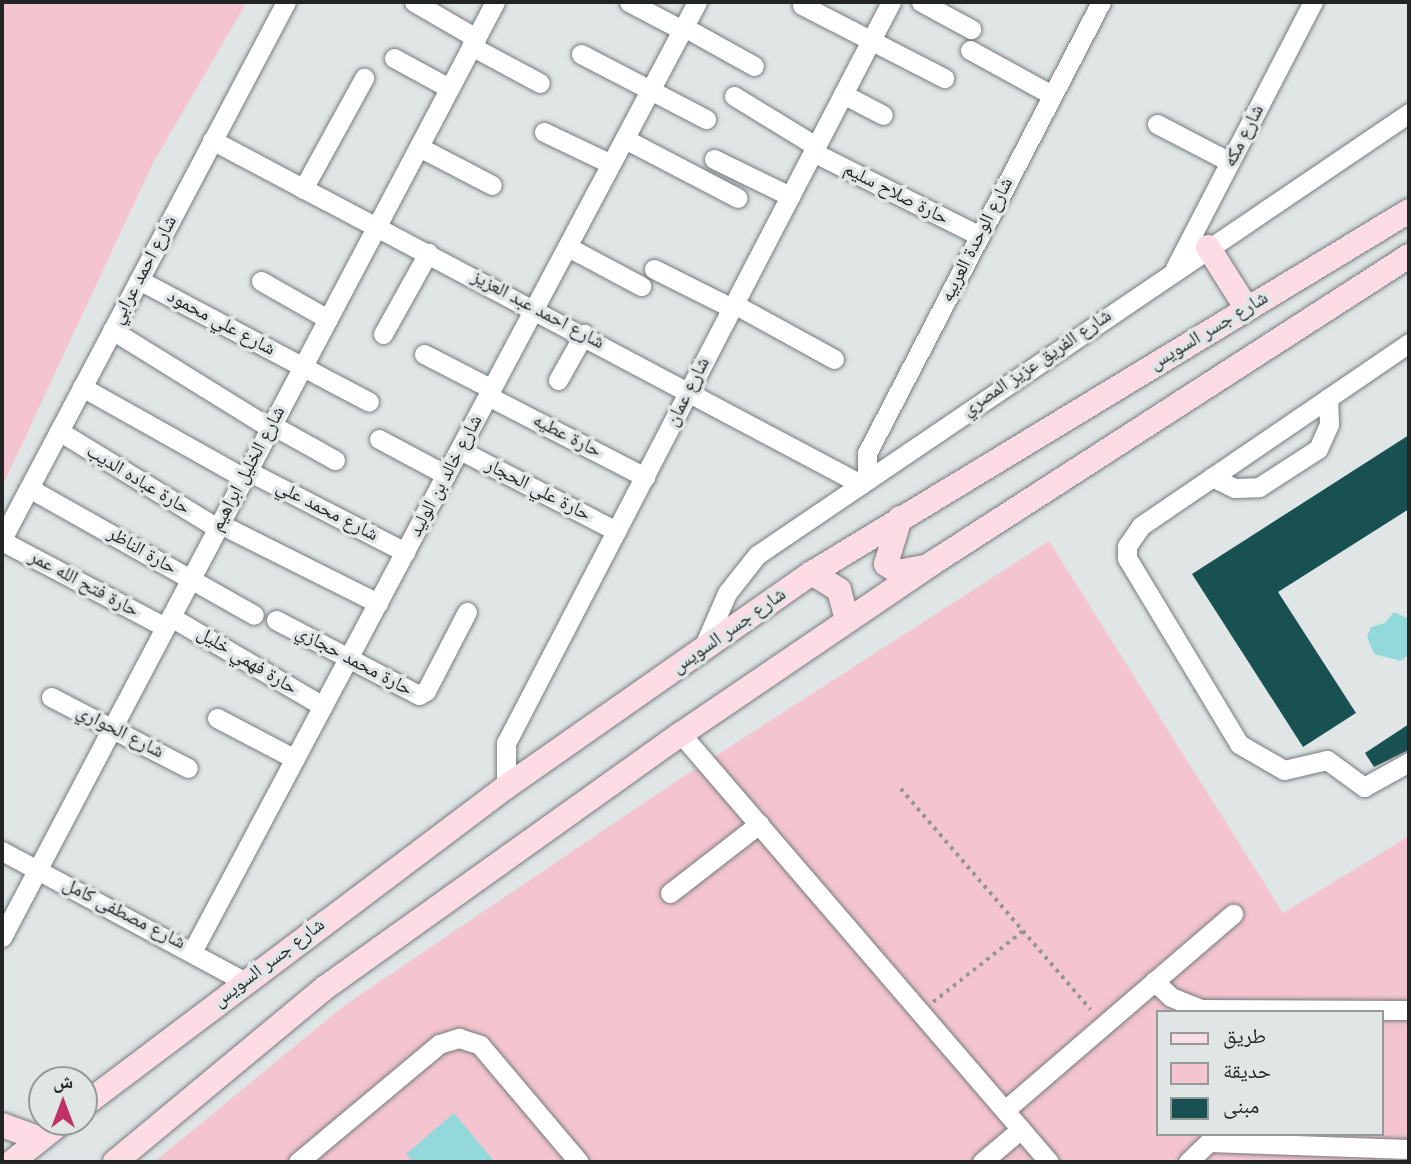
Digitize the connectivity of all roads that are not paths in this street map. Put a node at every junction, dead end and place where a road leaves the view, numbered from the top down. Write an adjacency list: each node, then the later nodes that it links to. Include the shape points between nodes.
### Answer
1 (286, 2): 33 (street, شارع احمد عرابي)
2 (414, 2): 14 (street)
3 (495, 2): 14 (street, شارع الخليل ابراهيم)
4 (629, 2): 11 (street)
5 (697, 2): 11 (street, شارع خالد بن الوليد)
6 (891, 2): 13 (street, شارع عمان)
7 (921, 2): 12 (street)
8 (1101, 2): 25 (street, شارع الوحدة العربيه)
9 (1313, 2): 37 (street, شارع مكه)
10 (802, 5): 13 (street)
11 (683, 28): 18 (street); 23 (street, شارع خالد بن الوليد)
12 (971, 29)
13 (871, 40): 20 (street); 24 (street, شارع عمان)
14 (474, 42): 21 (street); 22 (street, شارع الخليل ابراهيم)
15 (970, 50): 25 (street)
16 (581, 54): 23 (street)
17 (394, 58): 22 (street)
18 (754, 66)
19 (364, 78): 40 (street)
20 (944, 78)
21 (540, 83)
22 (449, 88): 34 (street, شارع الخليل ابراهيم)
23 (650, 90): 29 (street); 32 (street, شارع خالد بن الوليد)
24 (843, 94): 28 (street); 35 (street, شارع عمان)
25 (1052, 95): 45 (street, شارع الوحدة العربيه)
26 (734, 96): 35 (street, حارة صلاح سليم)
27 (1409, 113): 47 (street, شارع الفريق عزيز المصري)
28 (883, 115)
29 (706, 119)
30 (1157, 124): 37 (street)
31 (544, 132): 38 (street)
32 (625, 139): 38 (street, شارع خالد بن الوليد); 42 (street)
33 (212, 140): 40 (street, شارع احمد عبد العزيز); 52 (street, شارع احمد عرابي)
34 (419, 147): 39 (street); 44 (street, شارع الخليل ابراهيم)
35 (814, 149): 41 (street, شارع عمان); 45 (street, حارة صلاح سليم)
36 (714, 159): 41 (street)
37 (1230, 162): 51 (street, شارع مكه)
38 (611, 164): 46 (street, شارع خالد بن الوليد)
39 (492, 185)
40 (303, 188): 44 (street, شارع احمد عبد العزيز)
41 (790, 196): 55 (street, شارع عمان)
42 (738, 198)
43 (1409, 211): 57 (main road, شارع جسر السويس)
44 (376, 228): 48 (street, شارع احمد عبد العزيز); 58 (street, شارع الخليل ابراهيم)
45 (980, 236): 81 (street, شارع الوحدة العربيه, via 867,453)
46 (568, 247): 54 (street); 56 (street, شارع خالد بن الوليد)
47 (1208, 247): 51 (street, شارع الفريق عزيز المصري); 57 (main road)
48 (428, 253): 56 (street, شارع احمد عبد العزيز); 60 (street)
49 (1409, 256): 88 (main road)
50 (654, 269): 55 (street)
51 (1174, 270): 81 (street, شارع الفريق عزيز المصري)
52 (139, 280): 59 (street, شارع احمد عرابي); 65 (street, شارع علي محمود)
53 (261, 281): 58 (street)
54 (641, 286)
55 (733, 306): 64 (street); 68 (street, شارع عمان)
56 (536, 307): 61 (street, شارع احمد عبد العزيز); 69 (street, شارع خالد بن الوليد)
57 (1247, 309): 83 (main road, شارع جسر السويس)
58 (328, 319): 65 (street, شارع الخليل ابراهيم)
59 (112, 330): 67 (street, شارع احمد عرابي); 72 (street)
60 (383, 334)
61 (584, 334): 66 (street); 68 (street, شارع احمد عبد العزيز)
62 (1409, 343): 70 (street)
63 (424, 354): 69 (street, حارة عطيه)
64 (834, 359)
65 (302, 367): 71 (street, شارع علي محمود); 72 (street, شارع الخليل ابراهيم)
66 (558, 380)
67 (82, 387): 73 (street, شارع احمد عرابي); 77 (street, شارع محمد علي)
68 (689, 391): 79 (street, شارع عمان); 81 (street, شارع احمد عبد العزيز)
69 (490, 393): 75 (street, شارع خالد بن الوليد); 79 (street, حارة عطيه)
70 (1328, 398): 80 (street); 80 (street, via 1329,424 1318,449 1259,487 1234,488)
71 (369, 402)
72 (271, 426): 76 (street); 77 (street, شارع الخليل ابراهيم)
73 (59, 431): 82 (street, شارع احمد عرابي); 84 (street, حارة عباده الديب)
74 (379, 439): 78 (street)
75 (460, 450): 78 (street, شارع خالد بن الوليد); 85 (street, حارة علي الحجار)
76 (335, 460)
77 (246, 474): 84 (street, شارع الخليل ابراهيم); 87 (street, شارع محمد علي)
78 (446, 475): 87 (street, شارع خالد بن الوليد)
79 (645, 477): 85 (street, شارع عمان)
80 (1212, 477): 105 (street, via 1141,526 1127,546 1127,558 1233,738 1275,769 1327,760 1364,787)
81 (864, 482): 97 (street, شارع الفريق عزيز المصري, via 747,565 717,610)
82 (29, 488): 86 (street, شارع احمد عرابي); 90 (street, حارة الناظر)
83 (900, 517): 88 (main road, via 887,550 887,566 904,572); 89 (main road, شارع جسر السويس)
84 (219, 526): 90 (street, شارع الخليل ابراهيم); 91 (street, حارة عباده الديب)
85 (616, 531): 107 (street, شارع عمان, via 506,743)
86 (2, 540): 96 (street, حارة فتح الله عمر)
87 (405, 552): 91 (street, شارع خالد بن الوليد)
88 (931, 564): 95 (main road)
89 (812, 573): 95 (main road, via 839,590); 97 (main road, شارع جسر السويس)
90 (191, 579): 93 (street, حارة الناظر); 96 (street, شارع الخليل ابراهيم)
91 (378, 603): 98 (street, شارع خالد بن الوليد)
92 (467, 611): 98 (street, حارة محمد حجازي, via 423,694)
93 (254, 615)
94 (276, 620): 98 (street, حارة محمد حجازي)
95 (848, 620): 103 (main road)
96 (168, 622): 100 (street, حارة فهمي خليل); 102 (street, شارع الخليل ابراهيم)
97 (703, 648): 107 (main road, شارع جسر السويس)
98 (349, 658): 100 (street, شارع خالد بن الوليد)
99 (51, 697): 102 (street, شارع الحواري)
100 (323, 706): 104 (street, شارع خالد بن الوليد)
101 (217, 718): 104 (street)
102 (112, 728): 106 (street, شارع الحواري); 110 (street, شارع الخليل ابراهيم)
103 (681, 734): 108 (street); 128 (main road, via 326,986)
104 (295, 759): 114 (street, شارع خالد بن الوليد)
105 (1409, 762)
106 (188, 768)
107 (506, 787): 115 (main road, شارع جسر السويس)
108 (758, 824): 111 (street); 120 (street)
109 (2, 851): 110 (street, شارع مصطفى كامل)
110 (38, 869): 113 (street, شارع الخليل ابراهيم); 114 (street, شارع مصطفى كامل)
111 (670, 893)
112 (1233, 914): 116 (street)
113 (2, 937)
114 (193, 950): 115 (street, شارع مصطفى كامل)
115 (243, 981): 119 (main road, شارع جسر السويس)
116 (1154, 981): 117 (street, via 1171,998); 120 (street)
117 (1200, 1010): 118 (street)
118 (1407, 1010)
119 (98, 1094)
120 (1005, 1110): 122 (street)
121 (2, 1125): 124 (main road)
122 (1021, 1129): 131 (street); 132 (street)
123 (44, 1136): 124 (main road)
124 (40, 1139): 127 (main road)
125 (1409, 1149): 126 (street, via 1209,1142)
126 (1192, 1150)
127 (12, 1162)
128 (116, 1162)
129 (298, 1162): 130 (street, via 439,1045 459,1038 480,1045)
130 (579, 1162)
131 (982, 1162)
132 (1049, 1162)

